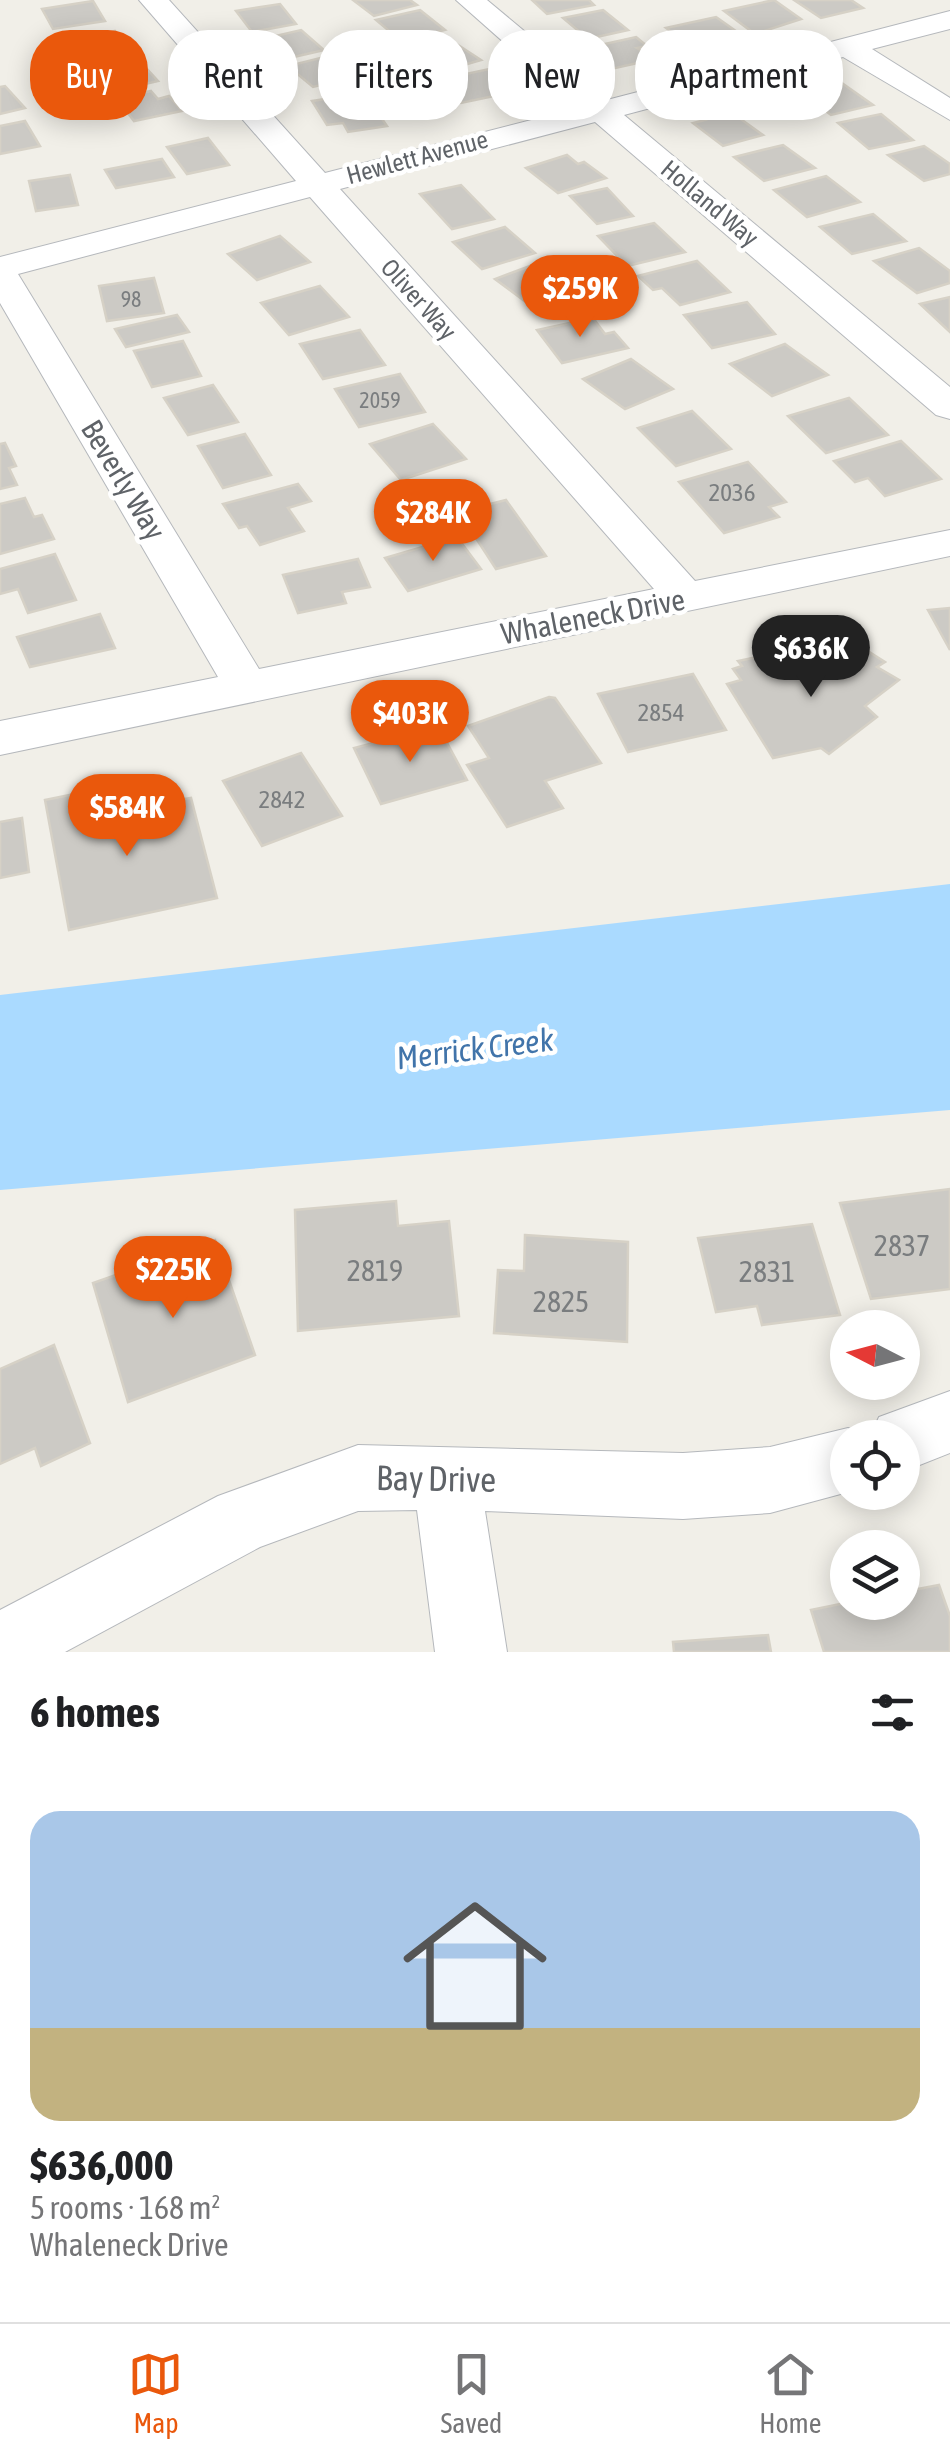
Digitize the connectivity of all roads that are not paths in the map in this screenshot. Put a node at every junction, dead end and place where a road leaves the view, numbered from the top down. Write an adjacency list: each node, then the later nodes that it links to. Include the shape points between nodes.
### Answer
1 (153, 0): 10 (street, Oliver Way)
2 (470, 0): 4 (street, Holland Way)
3 (950, 20): 5 (street, Hewlett Avenue)
4 (505, 30)
5 (847, 47): 6 (street, Hewlett Avenue); 7 (street)
6 (615, 105)
7 (950, 111)
8 (557, 120): 10 (street, Hewlett Avenue)
9 (611, 120): 12 (street, Holland Way)
10 (317, 184): 11 (street, Hewlett Avenue); 14 (street, Oliver Way)
11 (0, 270): 15 (street, Beverly Way)
12 (950, 407)
13 (950, 544): 14 (street, Whaleneck Drive)
14 (686, 598): 15 (street, Whaleneck Drive)
15 (246, 687): 16 (street, Whaleneck Drive)
16 (0, 738)
17 (950, 1422): 18 (street)
18 (920, 1433)
19 (830, 1465): 20 (street, Bay Drive, via 770,1480 683,1486)
20 (446, 1477): 21 (street, Bay Drive, via 358,1478 242,1520); 22 (street)
21 (0, 1648)
22 (471, 1652)

